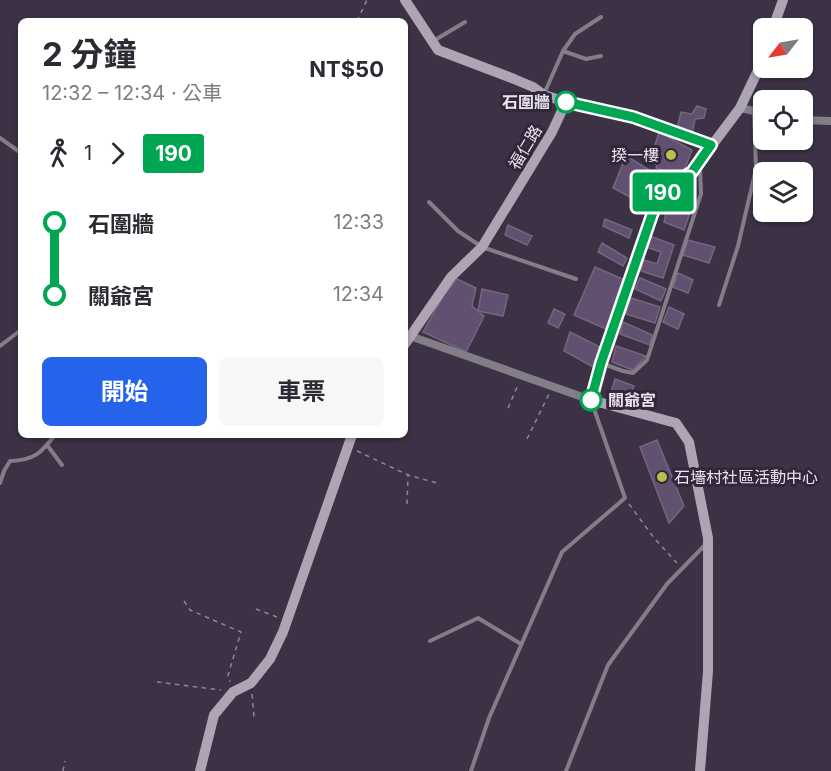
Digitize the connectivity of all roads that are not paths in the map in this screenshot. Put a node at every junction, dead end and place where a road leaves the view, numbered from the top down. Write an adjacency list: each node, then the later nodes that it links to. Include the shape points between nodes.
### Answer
1 (405, 0): 6 (street)
2 (783, 0): 4 (street)
3 (601, 17): 7 (lane, via 575,34)
4 (777, 18)
5 (465, 22): 6 (lane)
6 (432, 41): 10 (street, via 438,50 524,83)
7 (563, 51): 8 (lane, via 586,59); 10 (lane)
8 (601, 56)
9 (754, 78): 12 (street)
10 (544, 95): 11 (street)
11 (566, 102): 17 (lane, via 633,117); 22 (street, 福仁路)
12 (740, 108): 13 (street); 17 (street)
13 (753, 111)
14 (813, 120): 15 (street)
15 (831, 121)
16 (0, 138): 19 (lane)
17 (711, 145): 20 (street)
18 (755, 150): 24 (lane, via 756,169 738,246)
19 (18, 151)
20 (700, 161): 29 (street, via 692,172 663,190); 29 (lane, via 701,194 647,360 633,373)
21 (429, 202): 22 (lane, via 458,231)
22 (482, 247): 23 (lane); 26 (street, 福仁路, via 451,277)
23 (576, 279)
24 (719, 305)
25 (18, 332): 28 (lane)
26 (408, 337)
27 (408, 338): 30 (street)
28 (0, 346)
29 (601, 363): 30 (street)
30 (591, 400): 36 (street, via 676,423 689,442); 38 (lane, via 625,498 562,552)
31 (53, 438): 33 (lane)
32 (351, 438): 39 (street, via 270,659 251,683 233,692 214,715)
33 (47, 446): 34 (lane); 35 (lane, via 23,461 10,461)
34 (62, 465)
35 (0, 483)
36 (708, 542): 41 (lane, via 667,584 608,664); 42 (street, via 708,670)
37 (430, 641): 38 (lane, via 478,618)
38 (522, 644): 40 (lane, via 489,718)
39 (200, 771)
40 (471, 771)
41 (566, 771)
42 (700, 771)

